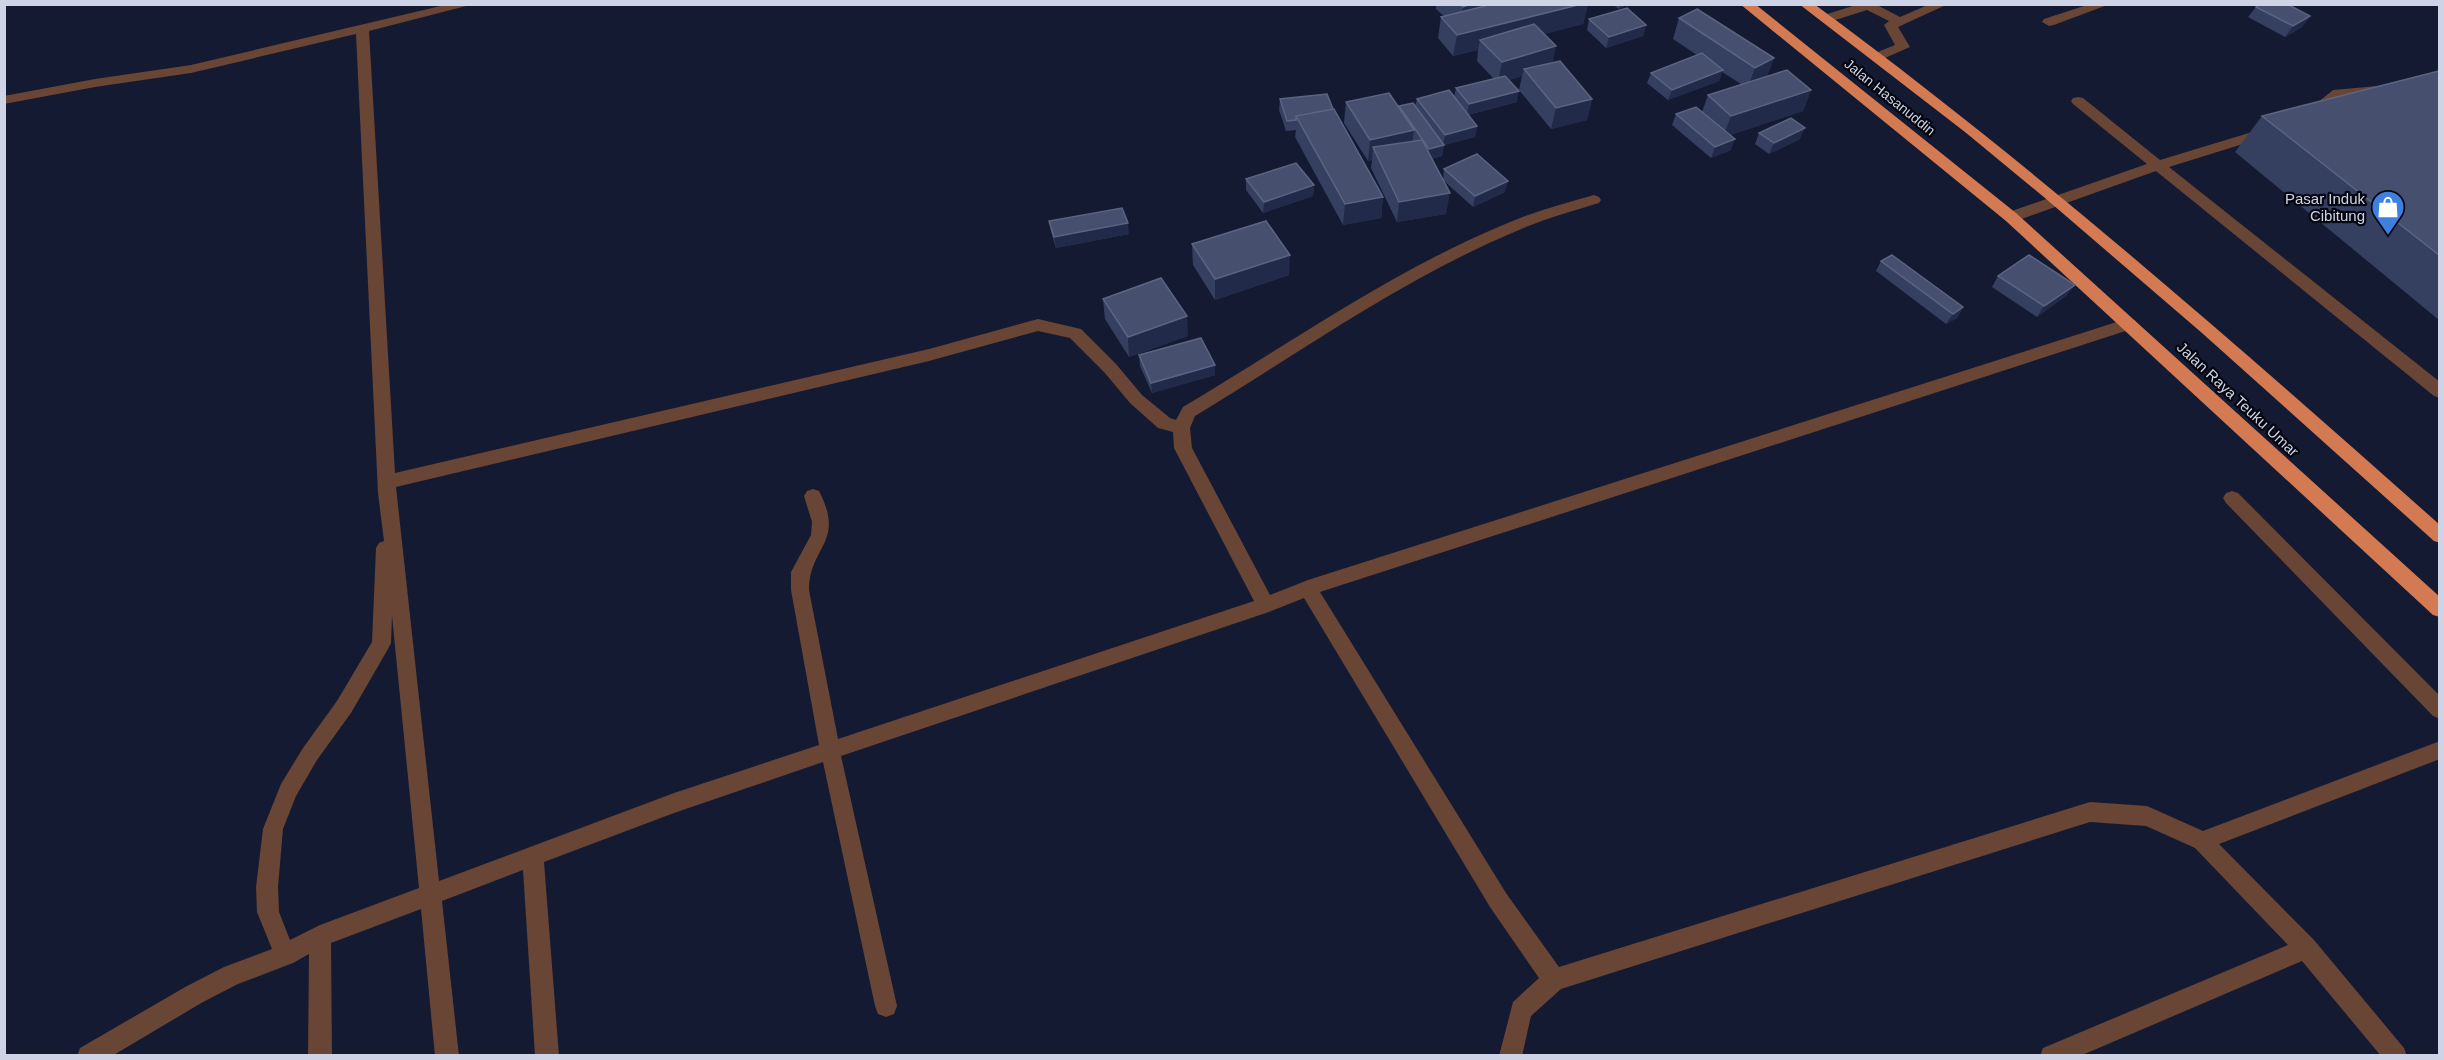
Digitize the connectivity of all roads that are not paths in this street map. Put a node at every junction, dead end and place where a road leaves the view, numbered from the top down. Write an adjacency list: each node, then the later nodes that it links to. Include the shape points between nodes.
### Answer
1 (468, 4): 9 (street)
2 (1746, 4): 19 (highway, Jalan Hasanuddin)
3 (1805, 4): 6 (highway, Jalan Hasanuddin)
4 (1942, 4): 7 (street)
5 (2104, 4): 8 (street)
6 (1826, 19): 7 (street, via 1868,6); 10 (highway, Jalan Hasanuddin)
7 (1900, 22): 10 (street, via 1891,25 1903,47)
8 (2049, 22)
9 (362, 28): 12 (street, via 191,69); 23 (street)
10 (1878, 57): 18 (highway, Jalan Hasanuddin)
11 (2394, 89): 14 (street, via 2338,93)
12 (4, 100)
13 (2078, 101): 16 (street)
14 (2299, 123)
15 (2277, 129): 16 (street)
16 (2158, 165): 18 (street); 21 (street)
17 (1594, 200): 22 (street, via 1528,220 1398,285 1189,412)
18 (2056, 200): 19 (street); 26 (highway, Jalan Raya Teuku Umar, via 2176,299)
19 (2011, 217): 20 (highway, Jalan Raya Teuku Umar)
20 (2129, 324): 27 (street); 29 (highway, Jalan Raya Teuku Umar)
21 (2439, 392)
22 (1181, 428): 23 (street, via 1164,423 1136,399 1075,333 1038,325 929,355); 28 (street, via 1183,448)
23 (387, 482): 37 (street, via 381,643 288,791 273,829 268,912); 42 (street)
24 (813, 496): 31 (street, via 821,522 820,536 800,572 800,591)
25 (2232, 498): 30 (street)
26 (2439, 536)
27 (1308, 588): 28 (street); 38 (street, via 1498,900)
28 (1266, 605): 31 (street)
29 (2439, 609)
30 (2439, 710)
31 (830, 750): 34 (street); 39 (street)
32 (2439, 750): 33 (street)
33 (2202, 841): 36 (street); 38 (street, via 2147,816 2090,812)
34 (533, 855): 35 (street); 43 (street)
35 (320, 936): 37 (street); 41 (street)
36 (2306, 948): 45 (street); 46 (street)
37 (285, 955): 40 (street, via 232,975)
38 (1554, 980): 44 (street, via 1521,1010)
39 (886, 1006)
40 (88, 1056)
41 (320, 1056)
42 (447, 1056)
43 (547, 1056)
44 (1510, 1056)
45 (2051, 1056)
46 (2396, 1056)

